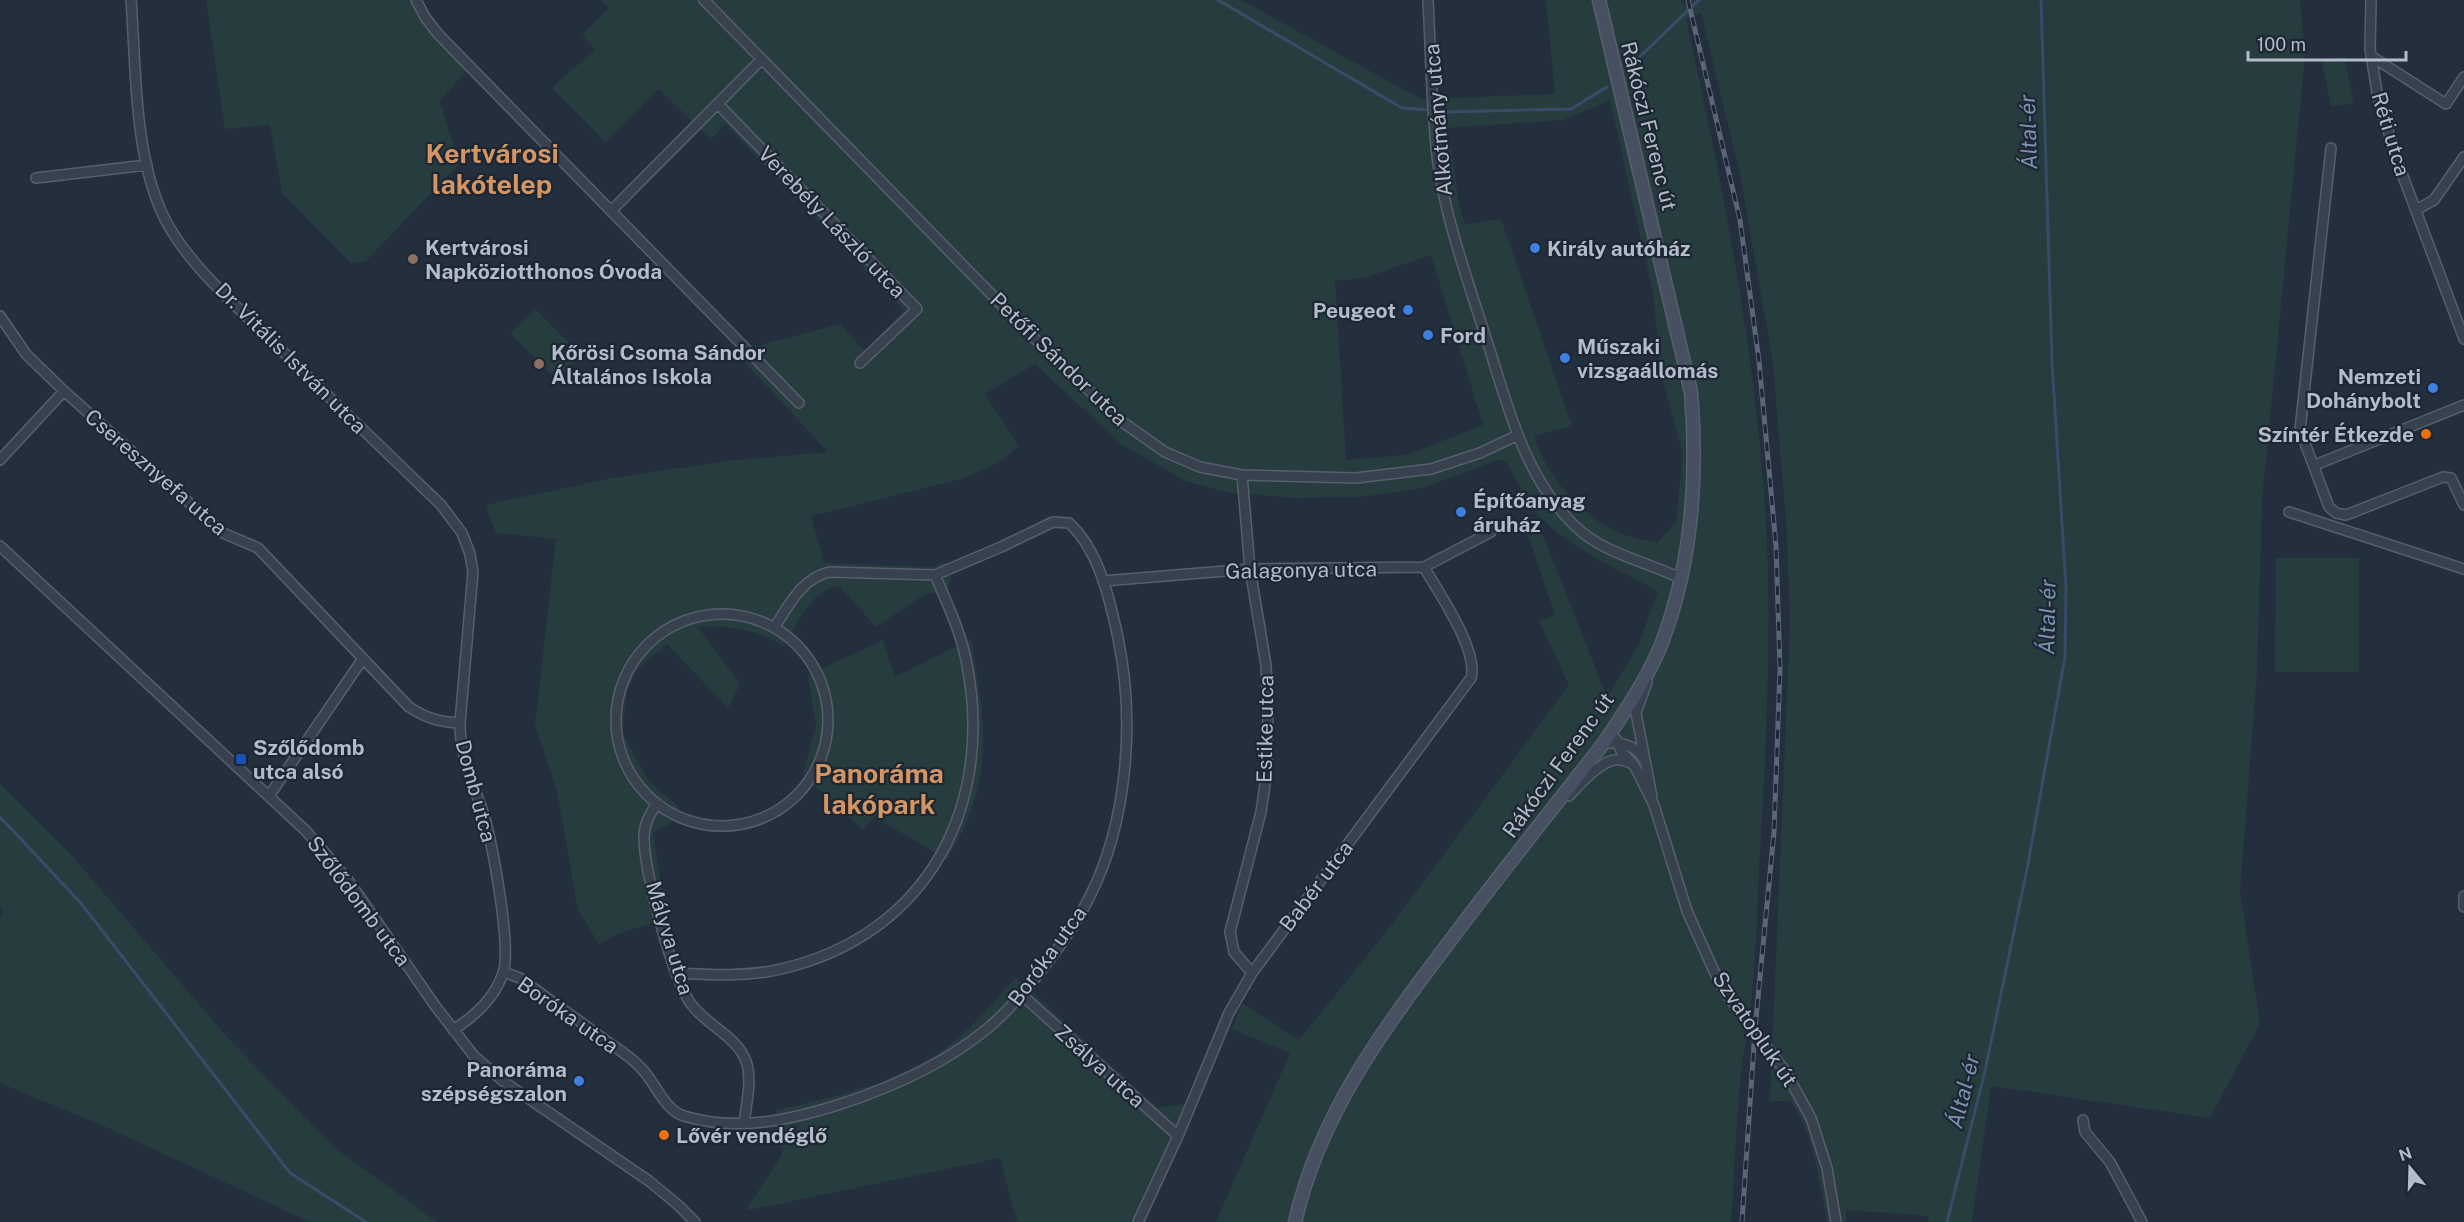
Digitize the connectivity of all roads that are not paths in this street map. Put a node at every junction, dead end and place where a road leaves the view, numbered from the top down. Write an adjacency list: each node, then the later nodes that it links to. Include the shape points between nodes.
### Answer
1 (131, 0): 13 (street, Dr. Vitális István utca)
2 (416, 0): 16 (street, via 438,34)
3 (704, 0): 8 (street, Petőfi Sándor utca)
4 (1428, 0): 23 (street, Alkotmány utca, via 1438,161 1448,215)
5 (1599, 0): 36 (main road, Rákóczi Ferenc út, via 1691,392 1691,517)
6 (2371, 0): 7 (street, Réti utca)
7 (2371, 56): 9 (street, Réti utca, via 2446,104); 15 (street, Réti utca, via 2378,98)
8 (762, 59): 10 (street); 26 (street, Petőfi Sándor utca, via 1031,335 1121,421 1180,459)
9 (2464, 77)
10 (718, 104): 16 (street); 19 (street, Verebély László utca, via 917,309)
11 (2331, 148): 25 (street, via 2300,430)
12 (2464, 157): 15 (street, Réti utca, via 2434,200)
13 (147, 165): 14 (street); 30 (street, Dr. Vitális István utca, via 168,224 215,285 441,505)
14 (36, 178)
15 (2416, 210): 18 (street, Réti utca)
16 (611, 211): 21 (street)
17 (0, 316): 20 (street, Cseresznyefa utca, via 26,354)
18 (2464, 339)
19 (861, 363)
20 (64, 391): 24 (street); 40 (street, Cseresznyefa utca, via 223,533 258,548)
21 (799, 404)
22 (2464, 405): 25 (street)
23 (1518, 435): 26 (street, Petőfi Sándor utca, via 1431,469 1377,477); 36 (street, Alkotmány utca, via 1546,492 1575,526 1613,551)
24 (0, 460)
25 (2315, 465): 27 (street, via 2329,507 2336,513 2346,515 2443,477 2451,478)
26 (1242, 475): 33 (street, Estike utca)
27 (2464, 505)
28 (2289, 512): 34 (street)
29 (1491, 532): 32 (street, Galagonya utca)
30 (462, 533): 41 (street, Domb utca, via 473,572)
31 (0, 546): 45 (street, Szőlődomb utca)
32 (1424, 567): 33 (street, Galagonya utca); 53 (street, Babér utca, via 1467,647 1471,678)
33 (1250, 569): 37 (street, Galagonya utca); 53 (street, Estike utca, via 1266,665 1267,771 1230,939 1238,958)
34 (2464, 569)
35 (935, 575): 37 (street, Boróka utca, via 1061,521 1075,528); 38 (street, Boróka utca, via 819,575 800,588); 52 (street, via 962,643 974,729 971,771 962,809 931,872 879,924 823,956 757,973)
36 (1680, 578): 39 (main road, Rákóczi Ferenc út)
37 (1103, 581): 54 (street, Boróka utca, via 1121,653 1126,692 1126,756 1116,820 1090,897)
38 (774, 628): 46 (street, via 736,615 697,617 661,633 639,654 622,684 616,710 618,740 629,772); 46 (street, via 806,655 826,702 825,744 807,781 777,810 734,825 690,821)
39 (1660, 646): 42 (main road, Rákóczi Ferenc út); 44 (street, Szvatopluk út, via 1636,713)
40 (362, 660): 41 (street, Cseresznyefa utca, via 419,714 440,722); 45 (street)
41 (460, 723): 51 (street, Domb utca, via 463,759 484,818 497,881 506,947)
42 (1609, 742): 43 (street, Szvatopluk út); 44 (street, via 1639,752); 48 (main road, Rákóczi Ferenc út)
43 (1634, 765): 47 (street, Szvatopluk út); 48 (street, via 1618,759 1606,763)
44 (1649, 771): 47 (street, Szvatopluk út)
45 (269, 796): 55 (street, Szőlődomb utca, via 333,862)
46 (657, 803): 52 (street, Mályva utca, via 645,826 644,839 653,895)
47 (1654, 805): 62 (street, Szvatopluk út, via 1686,911 1713,969 1725,992 1785,1071 1811,1118 1827,1168)
48 (1534, 831): 61 (main road, Rákóczi Ferenc út, via 1371,1048 1330,1119)
49 (2464, 896): 50 (street)
50 (2464, 907)
51 (503, 972): 55 (street, Domb utca, via 488,1001); 57 (street, Boróka utca, via 520,978 638,1064 677,1113)
52 (677, 973): 57 (street, Mályva utca, via 694,1008 736,1045 744,1058 748,1072)
53 (1252, 973): 58 (street, Babér utca, via 1229,1013)
54 (1022, 995): 57 (street, Boróka utca, via 987,1029 929,1068 821,1110); 58 (street, Zsálya utca)
55 (453, 1030): 59 (street, Szőlődomb utca, via 474,1056 502,1080 649,1181)
56 (2083, 1120): 63 (street, via 2085,1132 2110,1162)
57 (744, 1124)
58 (1178, 1136): 60 (street, Babér utca)
59 (695, 1222)
60 (1138, 1222)
61 (1295, 1222)
62 (1836, 1222)
63 (2142, 1222)

